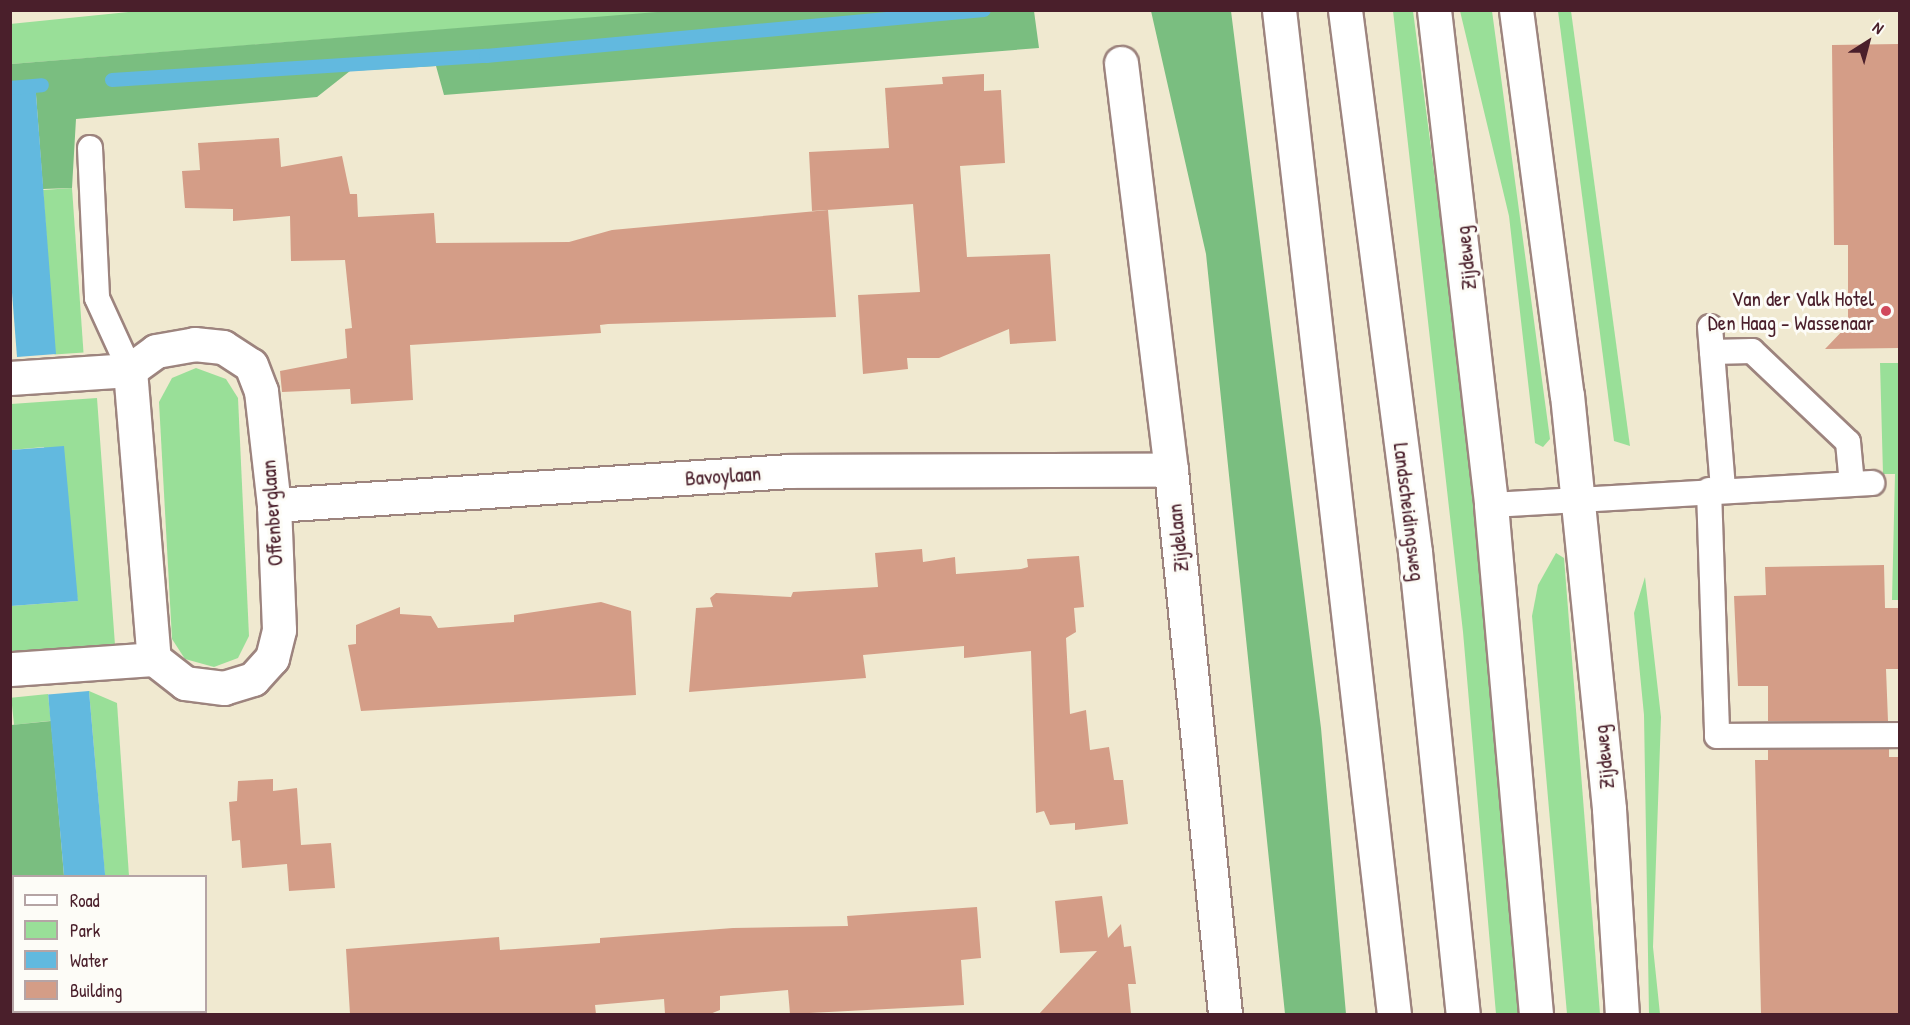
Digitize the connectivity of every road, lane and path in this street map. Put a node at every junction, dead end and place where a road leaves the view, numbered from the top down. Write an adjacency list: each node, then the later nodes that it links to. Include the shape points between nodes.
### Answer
1 (1280, 10): 20 (main road)
2 (1345, 10): 21 (main road, Landscheidingsweg, via 1415,552)
3 (1434, 10): 15 (main road, Zijdeweg)
4 (1516, 10): 13 (main road, Zijdeweg)
5 (1121, 63): 11 (main road, Zijdelaan)
6 (90, 148): 9 (lane, via 96,298)
7 (1710, 327): 8 (lane)
8 (1712, 352): 12 (lane); 12 (lane, via 1752,351 1848,442 1862,483)
9 (130, 370): 10 (main road); 14 (main road, Offenberglaan, via 156,351 194,344 223,347 251,365 261,391); 16 (main road)
10 (10, 378)
11 (1171, 470): 14 (main road, Bavoylaan, via 790,471); 19 (main road, Zijdelaan)
12 (1716, 489): 13 (lane); 18 (lane, via 1717,736)
13 (1578, 501): 15 (lane); 23 (main road, Zijdeweg, via 1609,809)
14 (274, 505): 16 (main road, Offenberglaan, via 279,630 272,658 253,679 224,688 185,683)
15 (1491, 505): 22 (main road, Zijdeweg)
16 (154, 659): 17 (main road)
17 (10, 669)
18 (1899, 735)
19 (1225, 1014)
20 (1394, 1014)
21 (1463, 1014)
22 (1536, 1014)
23 (1622, 1014)

